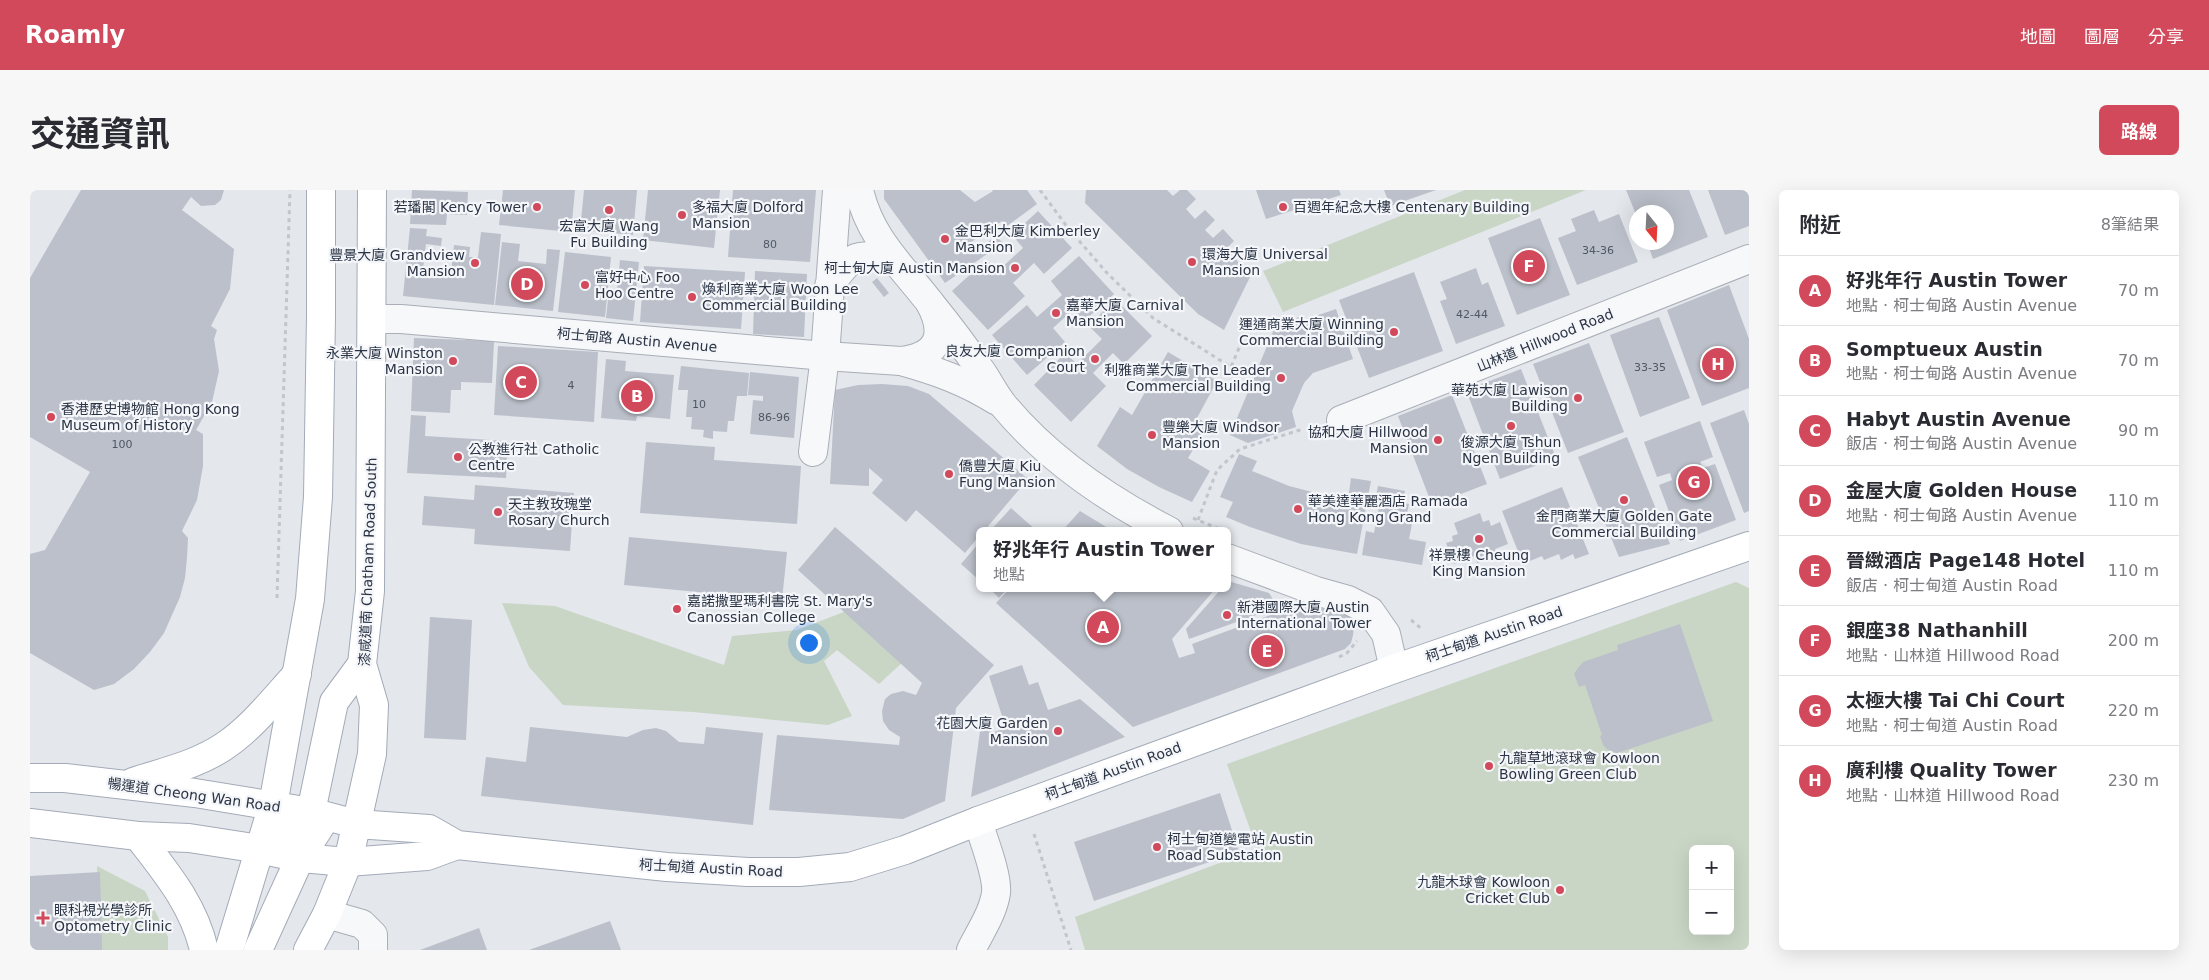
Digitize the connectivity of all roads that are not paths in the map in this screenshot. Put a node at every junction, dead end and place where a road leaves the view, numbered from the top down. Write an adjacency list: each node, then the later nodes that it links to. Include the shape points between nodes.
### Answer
1 (321, 190): 20 (main road, via 318,497 310,598)
2 (372, 190): 9 (main road, 漆咸道南 Chatham Road South)
3 (837, 190): 7 (street)
4 (859, 190): 5 (street, 柯士甸路 Austin Avenue, via 870,224)
5 (895, 261): 7 (street, via 867,255 848,261); 8 (street, 柯士甸路 Austin Avenue)
6 (1747, 266): 13 (street, 山林道 Hillwood Road)
7 (829, 286): 10 (street)
8 (930, 303): 11 (street, 柯士甸路 Austin Avenue, via 938,318 938,338 924,355); 12 (street, 柯士甸路 Austin Avenue, via 980,368)
9 (373, 319): 10 (street, 柯士甸路 Austin Avenue); 18 (main road, 漆咸道南 Chatham Road South, via 370,591)
10 (824, 356): 11 (street, 柯士甸路 Austin Avenue); 14 (street)
11 (901, 361): 12 (street, 柯士甸路 Austin Avenue, via 944,373)
12 (1003, 405): 15 (street, 柯士甸路 Austin Avenue, via 1029,434 1082,479 1124,508)
13 (1341, 420)
14 (813, 452)
15 (1179, 523)
16 (1749, 546): 19 (main road, 柯士甸道 Austin Road)
17 (1231, 560): 19 (street, via 1316,592 1348,600 1370,611 1386,634)
18 (362, 664): 24 (main road, via 334,702); 27 (main road, 漆咸道南 Chatham Road South, via 374,705 372,754)
19 (1394, 669): 25 (main road, 柯士甸道 Austin Road)
20 (298, 672): 22 (main road, via 255,720 222,748); 23 (main road)
21 (30, 778): 22 (main road, 暢運道 Cheong Wan Road, via 65,778)
22 (126, 785): 23 (main road, 暢運道 Cheong Wan Road)
23 (273, 805): 24 (main road, 暢運道 Cheong Wan Road); 30 (main road)
24 (318, 814): 27 (main road, 暢運道 Cheong Wan Road); 30 (main road); 31 (main road)
25 (978, 821): 29 (main road, 柯士甸道 Austin Road, via 905,850 850,867 800,872 667,867); 39 (street, via 996,892)
26 (30, 823): 28 (main road)
27 (356, 824): 29 (main road, 柯士甸道 Austin Road, via 429,829); 32 (main road, 漆咸道南 Chatham Road South)
28 (138, 836): 30 (main road, via 189,838); 34 (main road, via 181,893)
29 (457, 845): 32 (main road, 柯士甸道 Austin Road, via 427,856)
30 (260, 849): 31 (main road); 35 (main road)
31 (300, 858): 32 (main road); 36 (main road)
32 (348, 862): 33 (main road, 漆咸道南 Chatham Road South)
33 (327, 914): 37 (main road, 漆咸道南 Chatham Road South); 38 (street, via 362,924 373,935)
34 (204, 950)
35 (229, 950)
36 (258, 950)
37 (308, 950)
38 (373, 950)
39 (971, 950)

